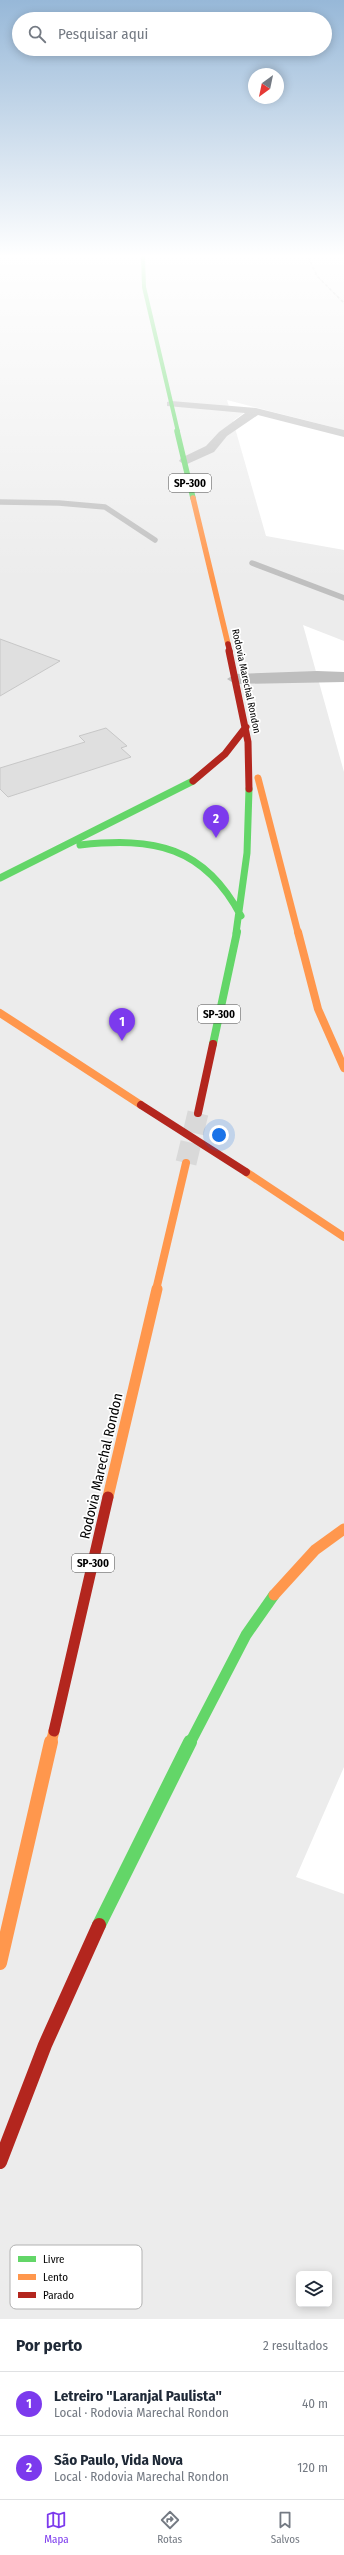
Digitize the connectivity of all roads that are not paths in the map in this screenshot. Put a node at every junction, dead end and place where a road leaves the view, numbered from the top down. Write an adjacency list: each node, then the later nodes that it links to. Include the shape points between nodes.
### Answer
1 (162, 365): 2 (main road, Rodovia Marechal Rondon / SP-300)
2 (171, 404): 3 (street); 5 (main road, Rodovia Marechal Rondon / SP-300)
3 (256, 411): 4 (street); 5 (street, via 223,434 210,449)
4 (344, 434)
5 (185, 461): 6 (main road, Rodovia Marechal Rondon / SP-300)
6 (235, 679): 7 (street, via 317,676); 8 (main road, Rodovia Marechal Rondon / SP-300)
7 (343, 682)
8 (246, 727): 9 (main road, Rodovia Marechal Rondon / SP-300); 10 (main road, via 225,754 188,785)
9 (248, 742): 12 (main road, Rodovia Marechal Rondon / SP-300, via 250,813); 14 (main road, via 318,1009)
10 (56, 851): 11 (main road, via 23,864); 12 (main road, via 116,841 161,845 202,864 231,894)
11 (0, 878)
12 (241, 916): 15 (main road, Rodovia Marechal Rondon / SP-300)
13 (0, 1013): 17 (main road, bridge)
14 (344, 1068)
15 (198, 1113)
16 (186, 1163): 19 (main road, Rodovia Marechal Rondon / SP-300)
17 (344, 1237)
18 (344, 1529): 20 (main road, via 320,1545 277,1590 233,1660 99,1922 52,2028)
19 (0, 1963)
20 (0, 2162)

